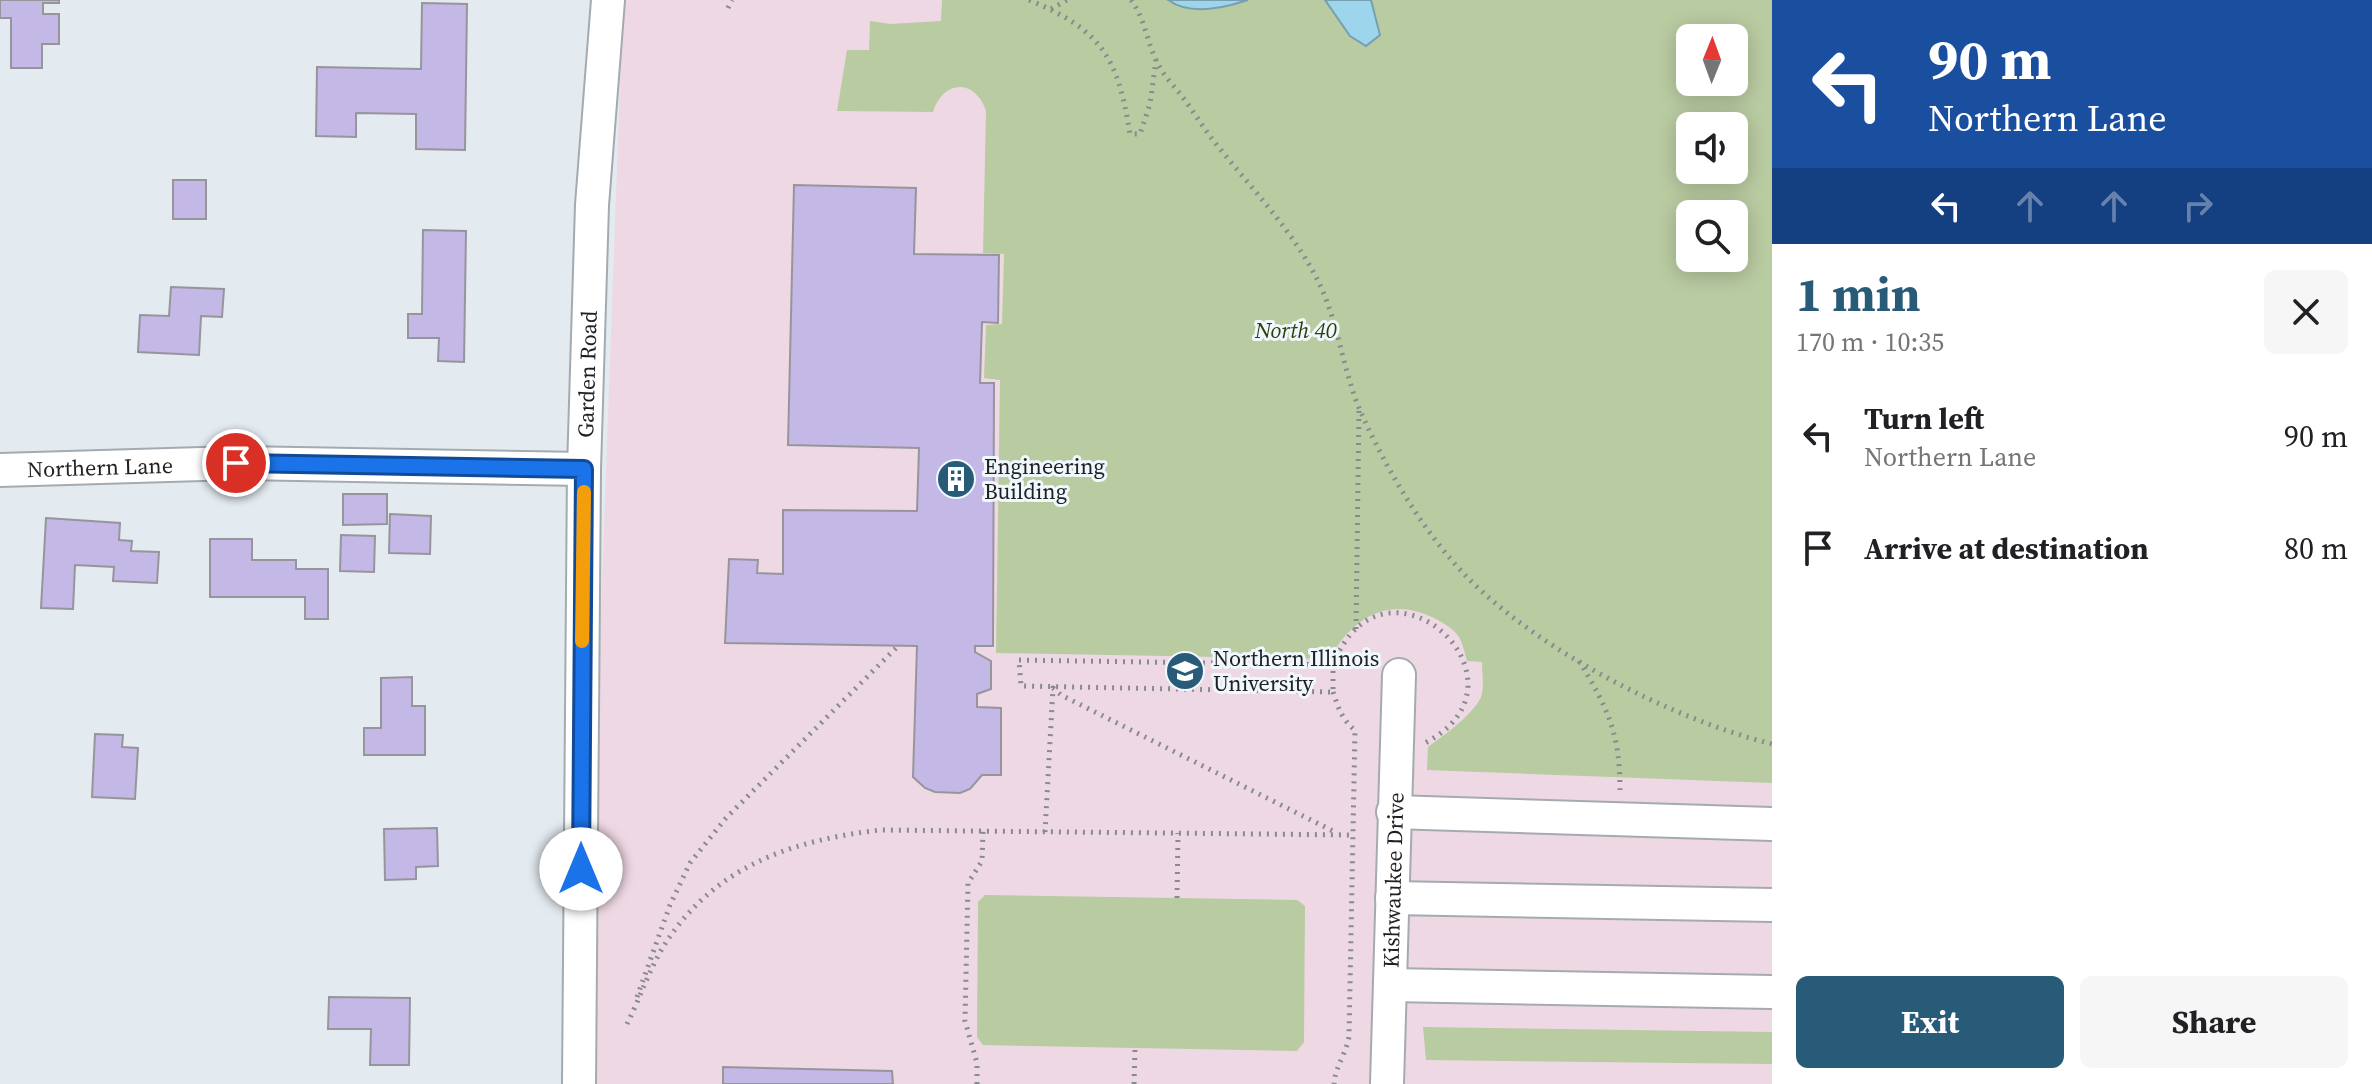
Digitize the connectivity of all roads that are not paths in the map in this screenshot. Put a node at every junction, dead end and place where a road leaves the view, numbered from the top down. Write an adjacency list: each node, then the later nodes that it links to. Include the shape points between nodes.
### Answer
1 (608, 0): 2 (street, Garden Road, via 592,205)
2 (584, 469): 3 (street, Northern Lane, via 236,463); 11 (street, Garden Road)
3 (0, 470)
4 (1399, 675): 5 (street, Kishwaukee Drive)
5 (1393, 812): 6 (street); 7 (street, Kishwaukee Drive)
6 (1772, 824)
7 (1392, 898): 8 (street); 9 (street, Kishwaukee Drive)
8 (1772, 905)
9 (1390, 985): 10 (street); 12 (street, Kishwaukee Drive)
10 (1772, 992)
11 (579, 1084)
12 (1387, 1084)

